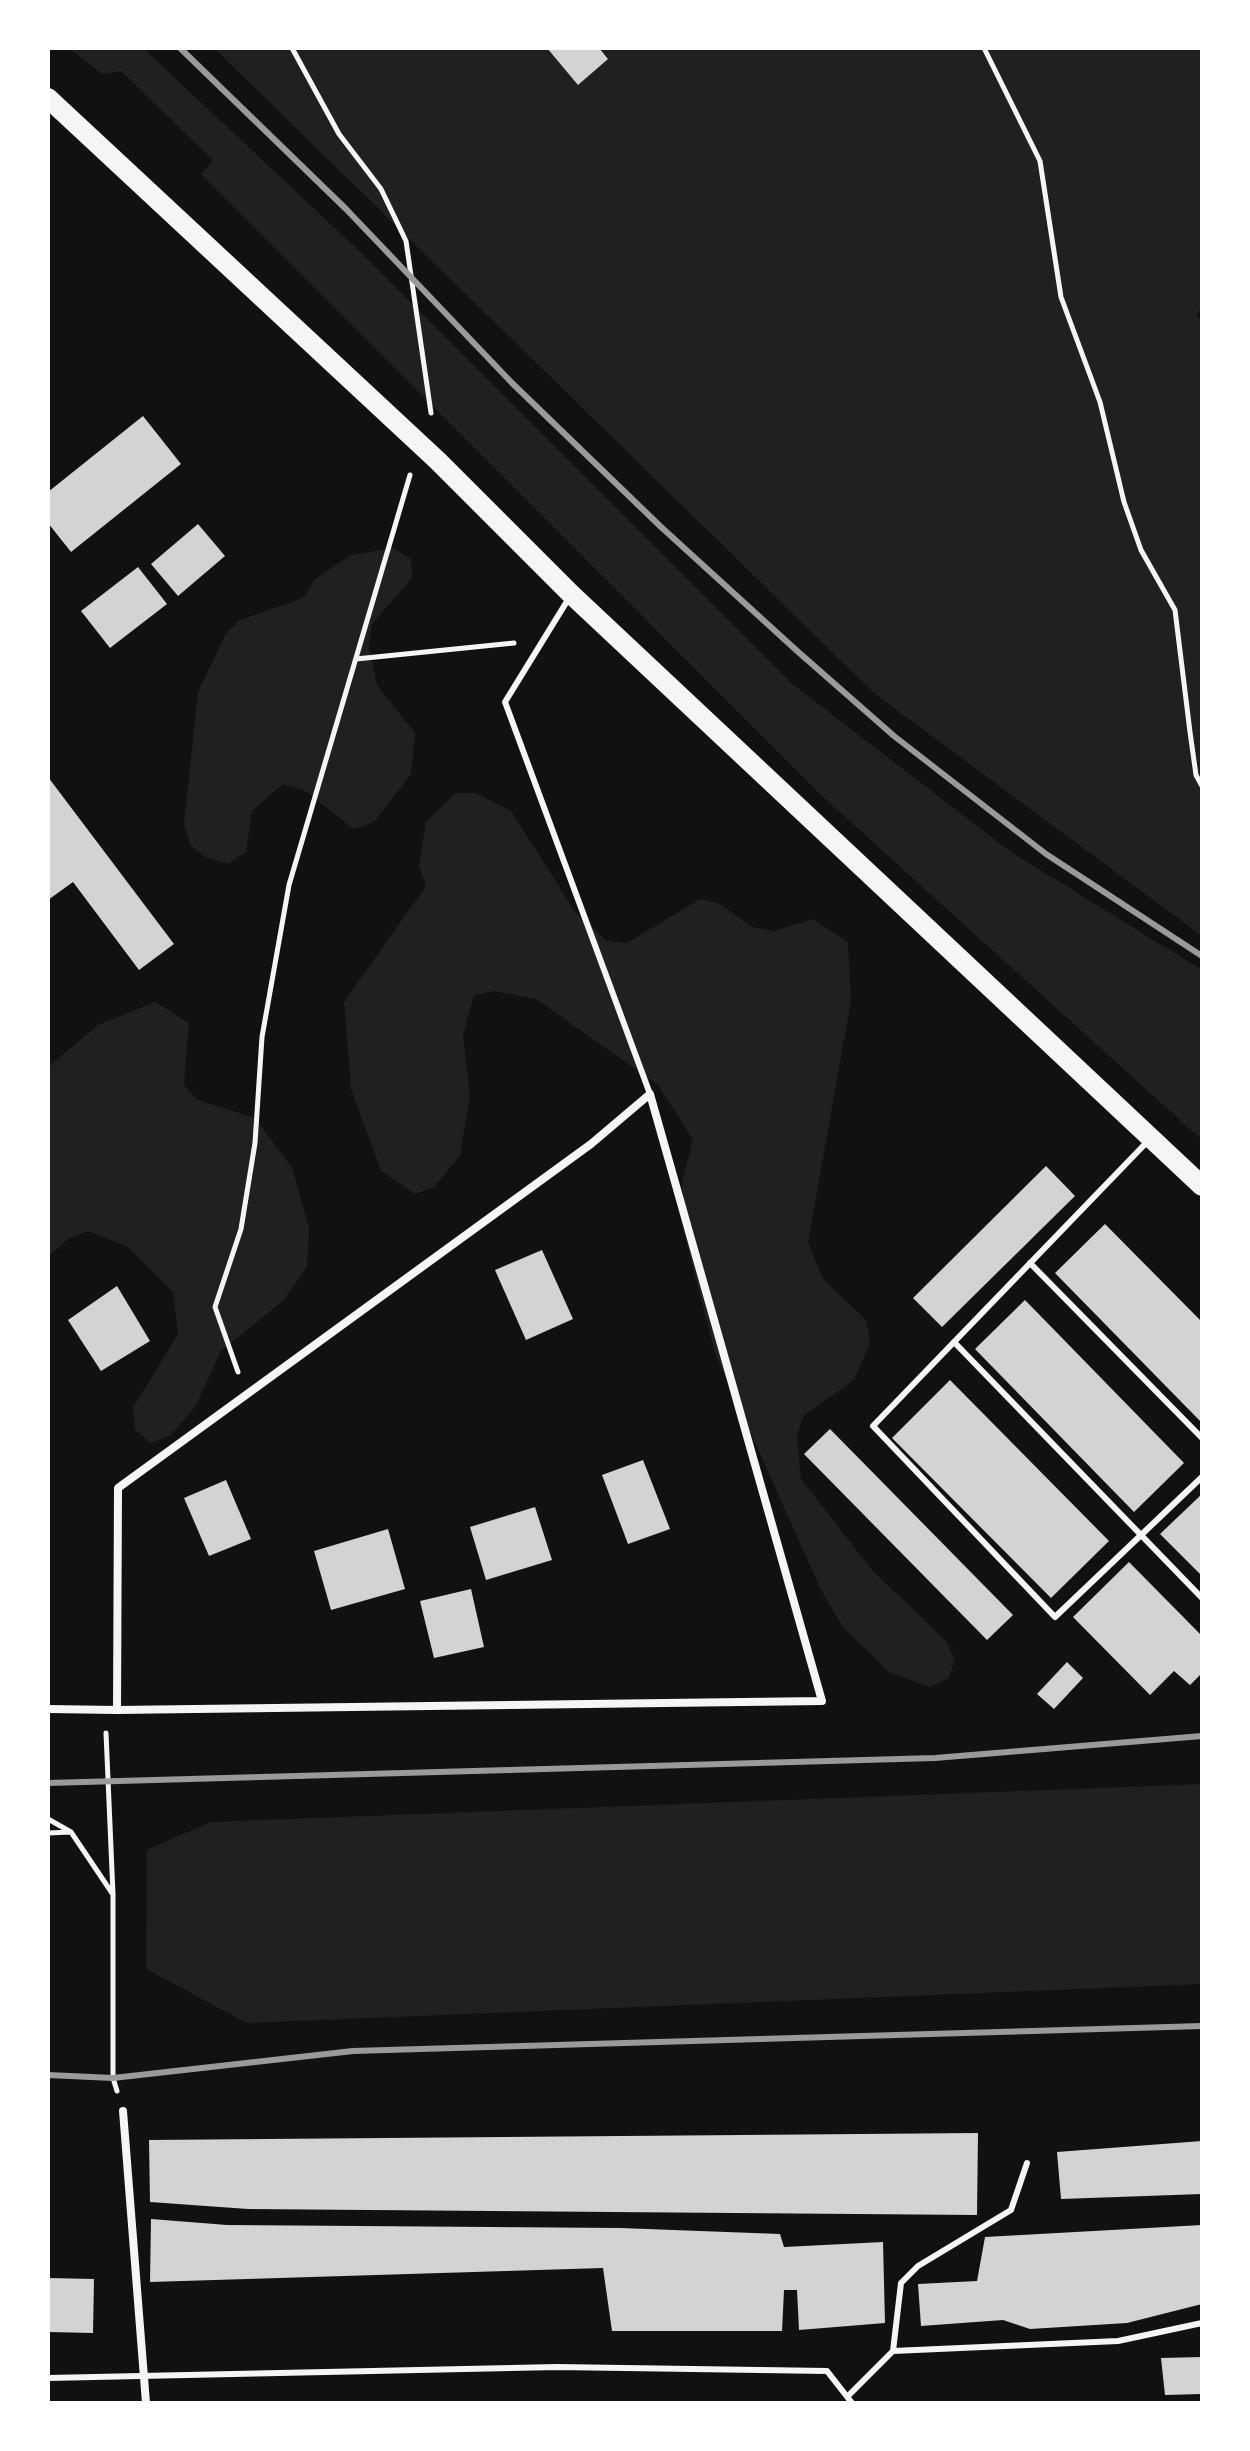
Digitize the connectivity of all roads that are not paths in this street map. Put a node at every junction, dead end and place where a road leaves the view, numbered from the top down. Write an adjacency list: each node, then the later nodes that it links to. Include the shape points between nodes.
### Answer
1 (48, 98): 2 (main road, via 438,461)
2 (571, 594): 3 (lane, via 505,702); 4 (main road)
3 (650, 1094): 13 (street, via 591,1144 118,1488); 13 (street, via 822,1701)
4 (1150, 1140): 5 (main road); 6 (lane)
5 (1202, 1186)
6 (1030, 1263): 7 (lane); 8 (lane)
7 (954, 1342): 10 (lane); 10 (lane, via 873,1426 1055,1617)
8 (1202, 1438)
9 (1202, 1477): 10 (lane)
10 (1143, 1534): 11 (lane)
11 (1202, 1598)
12 (48, 1709): 13 (street)
13 (117, 1710)
14 (123, 2111): 18 (street)
15 (1027, 2163): 17 (lane, via 1011,2210 918,2266 901,2283)
16 (1202, 2323): 17 (lane, via 1118,2341)
17 (893, 2351): 20 (lane)
18 (144, 2374): 19 (lane); 20 (lane, via 557,2367 827,2371); 21 (street)
19 (48, 2378)
20 (849, 2395): 22 (lane)
21 (146, 2403)
22 (852, 2403)

